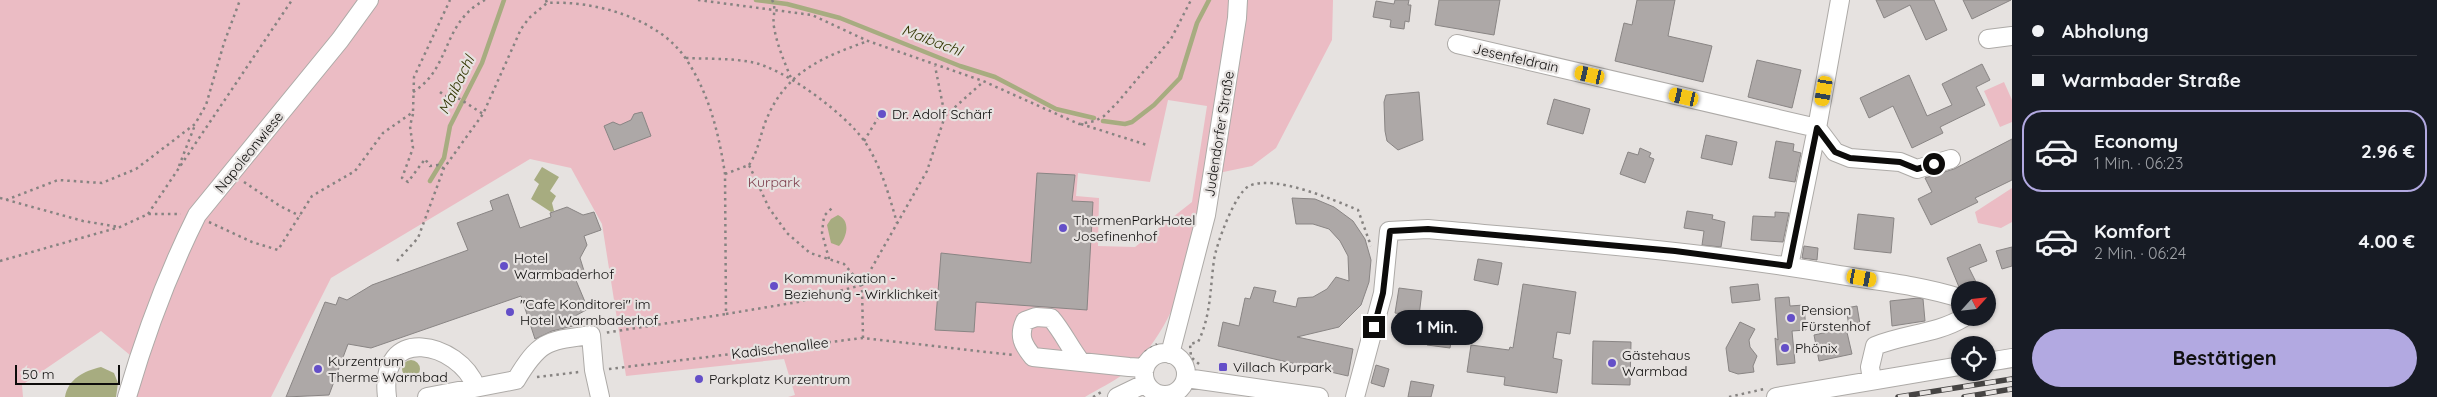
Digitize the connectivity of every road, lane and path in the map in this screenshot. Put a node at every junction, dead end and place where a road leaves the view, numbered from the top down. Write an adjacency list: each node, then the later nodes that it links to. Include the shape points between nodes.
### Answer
1 (240, 0): 27 (path, via 206,105)
2 (292, 0): 35 (path)
3 (369, 0): 37 (street, Napoleonwiese)
4 (450, 0): 21 (path, via 414,78)
5 (485, 0): 21 (path, via 472,7 454,27 438,66)
6 (698, 0): 12 (path)
7 (772, 0): 12 (path)
8 (1191, 0): 28 (path, via 1171,39 1104,116)
9 (1238, 0): 58 (street, Judendorfer Straße, via 1206,215)
10 (1840, 0): 29 (street)
11 (546, 1): 17 (path, via 571,1 617,11 663,36); 24 (path, via 521,29)
12 (775, 10): 15 (path, via 812,14); 19 (path, via 774,25)
13 (2012, 36): 14 (street)
14 (1988, 39)
15 (868, 41): 18 (path); 19 (path, via 819,60)
16 (1457, 44): 29 (street, Jesenfeldrain)
17 (686, 58): 19 (path, via 752,62); 36 (path, via 707,100 718,134)
18 (934, 65): 20 (path); 25 (path)
19 (792, 79): 30 (path, via 828,106); 33 (path, via 778,95 766,120 760,144)
20 (983, 81): 25 (path); 28 (path)
21 (413, 92): 23 (path)
22 (440, 92): 24 (path, via 460,99)
23 (414, 112): 34 (path, via 410,126 413,148 402,178 408,182 425,159 430,166); 43 (path, via 383,133 355,171 312,196)
24 (483, 114): 34 (path)
25 (945, 116): 44 (path, via 927,171)
26 (878, 118): 30 (path)
27 (196, 124): 35 (path); 39 (path, via 136,169 102,183 58,180)
28 (1079, 124): 31 (path)
29 (1817, 128): 32 (street, via 1835,152 1850,158 1900,162 1917,169); 50 (street)
30 (864, 141): 44 (path, via 886,185)
31 (1147, 146)
32 (1951, 160)
33 (748, 165): 36 (path); 47 (path, via 769,208 787,233 810,253)
34 (444, 168): 49 (path, via 418,238)
35 (177, 172): 41 (path)
36 (725, 174): 53 (path)
37 (230, 175): 42 (street, Napoleonwiese); 43 (path)
38 (0, 198): 39 (path)
39 (6, 200): 45 (path)
40 (832, 208): 47 (path, via 824,216 822,233)
41 (148, 214): 42 (path); 45 (path)
42 (197, 215): 43 (path, via 219,228 278,250); 71 (street, Napoleonwiese, via 153,318)
43 (300, 216)
44 (897, 223): 51 (path)
45 (120, 228): 48 (path)
46 (1374, 254): 63 (path, via 1358,210 1320,194 1287,186 1258,183 1247,187 1228,216 1214,259 1210,305 1202,334 1198,342 1190,344 1191,357)
47 (828, 259): 51 (path, via 844,264)
48 (0, 261)
49 (397, 261)
50 (1789, 266): 52 (street); 77 (street, via 1675,251 1428,229 1390,231 1383,293)
51 (862, 285): 53 (path, via 798,302); 56 (path)
52 (1951, 295)
53 (726, 314): 55 (path)
54 (1951, 324): 69 (street, via 1875,346 1870,367)
55 (591, 335): 65 (street); 68 (street, via 552,341 530,356)
56 (863, 338): 59 (path, Kadischenallee); 65 (path, Kadischenallee)
57 (1160, 338): 66 (path, via 1144,353)
58 (1170, 354): 66 (street, via 1152,358); 67 (street, via 1181,360)
59 (1033, 357): 62 (street); 62 (street, via 1024,347 1020,331 1025,321 1036,317 1052,318)
60 (2012, 358): 61 (street)
61 (1996, 361)
62 (1082, 362): 66 (street)
63 (1205, 367)
64 (1951, 367): 69 (street)
65 (594, 370): 68 (path, Kadischenallee); 74 (street)
66 (1141, 373): 67 (street, via 1155,393 1168,396 1180,390); 75 (street)
67 (1186, 378): 76 (street)
68 (516, 380): 70 (street)
69 (1872, 380): 78 (street)
70 (476, 387): 72 (street, via 460,363 439,352 416,347 400,352 389,364 385,383); 73 (street)
71 (126, 397)
72 (387, 397)
73 (427, 397)
74 (600, 397)
75 (1117, 397)
76 (1319, 397)
77 (1356, 397)
78 (1776, 397)

